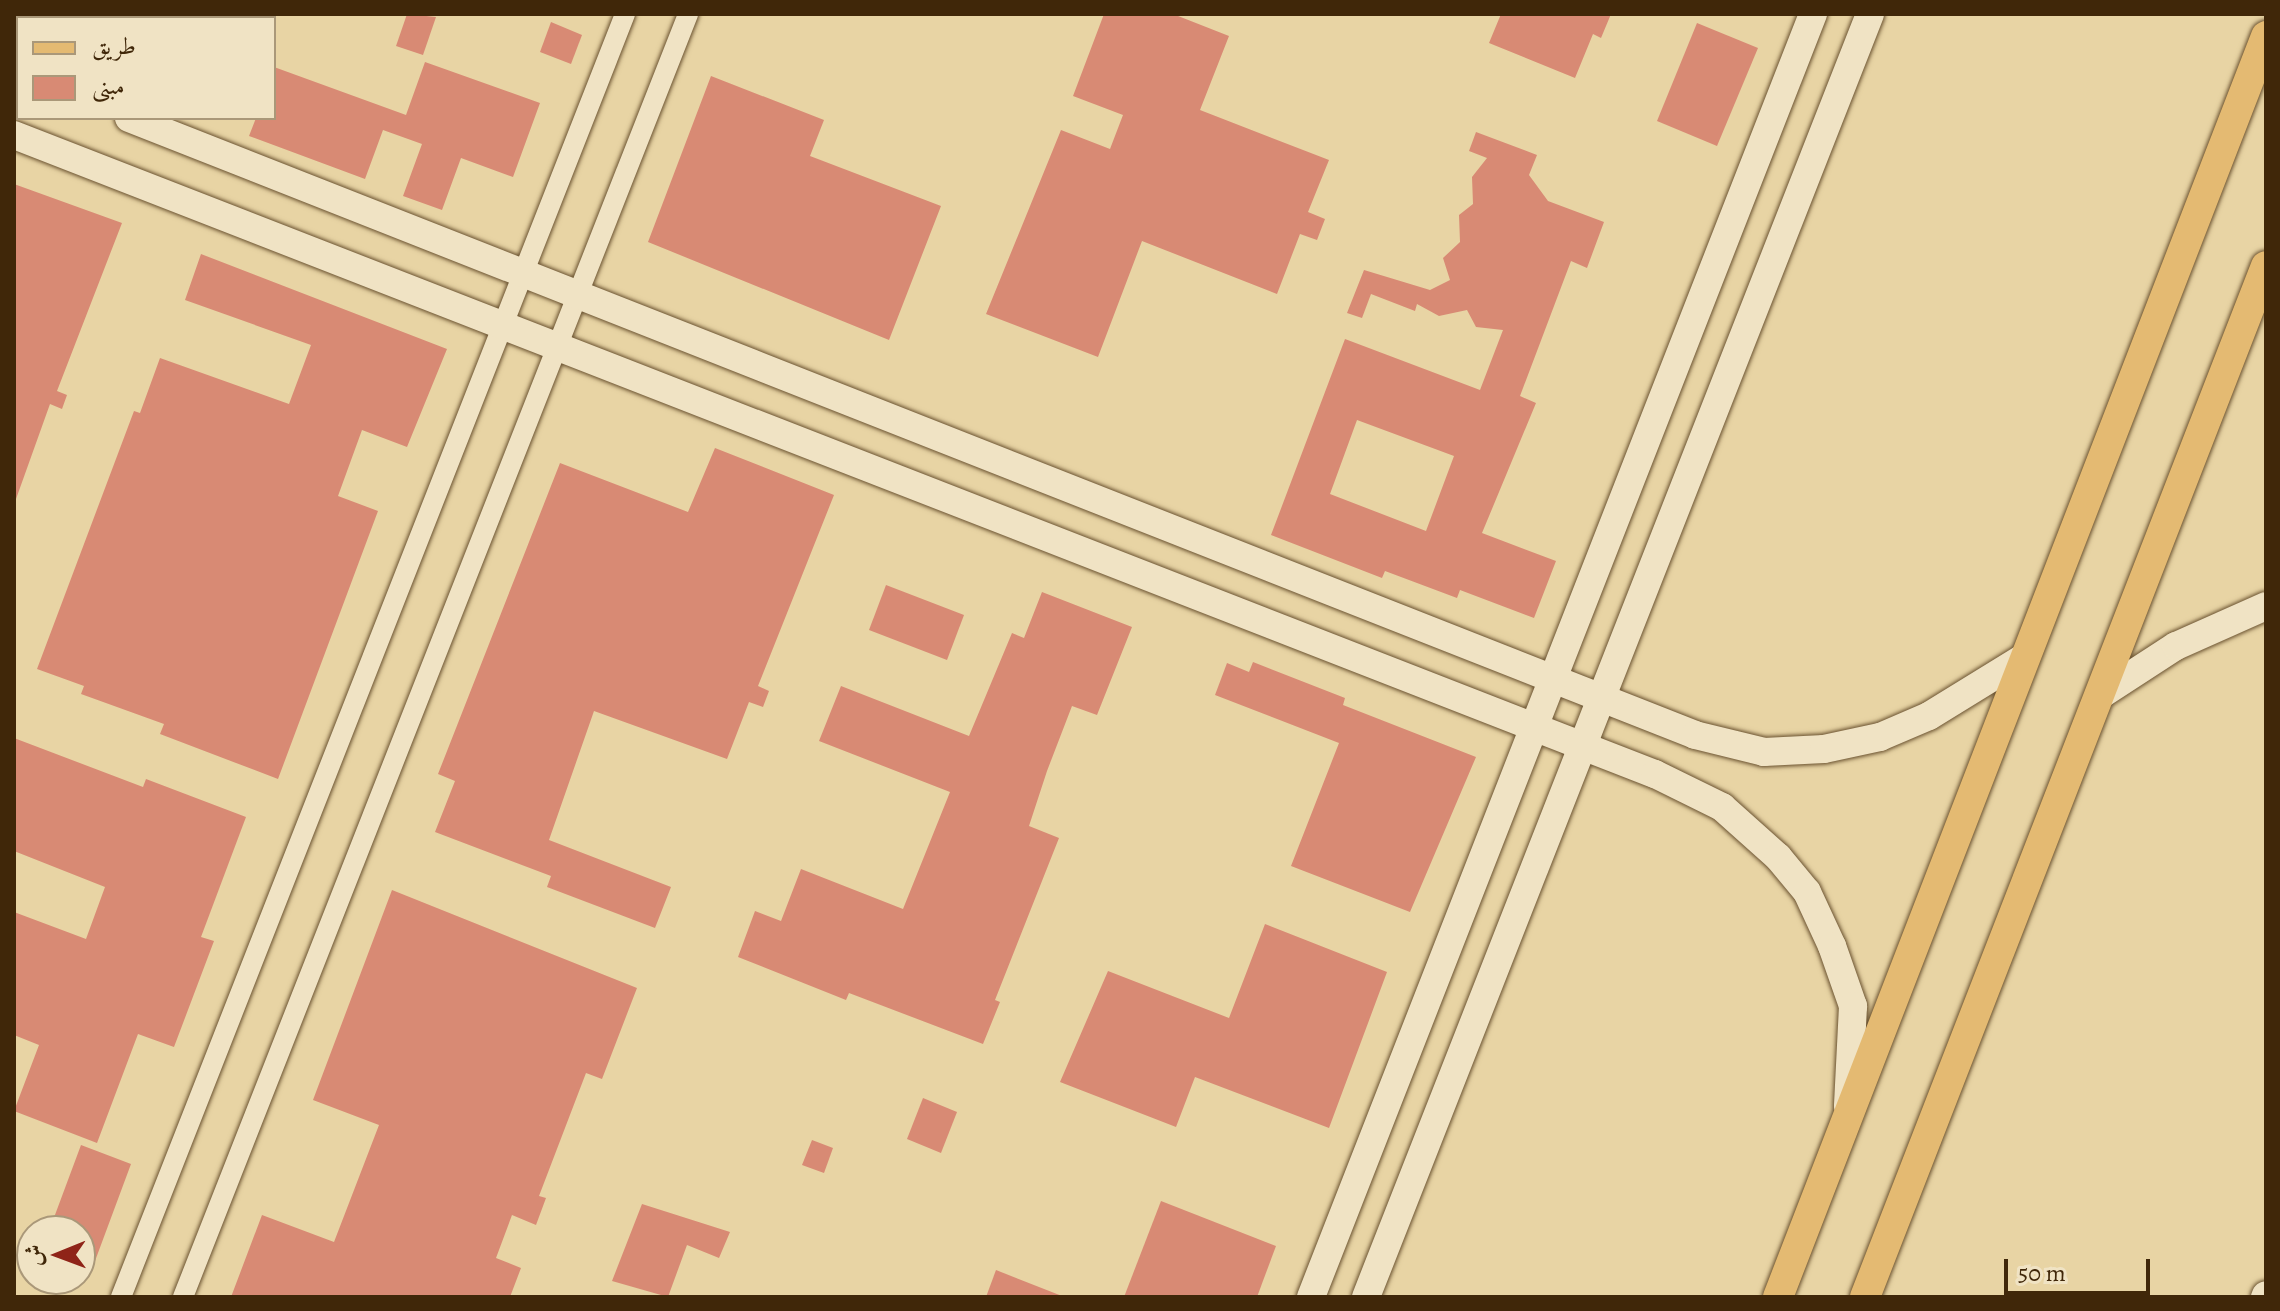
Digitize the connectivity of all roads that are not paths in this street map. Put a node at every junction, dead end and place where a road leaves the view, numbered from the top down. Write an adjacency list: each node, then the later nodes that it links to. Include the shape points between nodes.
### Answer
1 (625, 14): 9 (street)
2 (688, 14): 10 (street)
3 (1813, 14): 15 (street)
4 (1870, 14): 17 (street)
5 (2266, 36): 14 (main road)
6 (134, 120): 9 (street)
7 (14, 135): 11 (street)
8 (2266, 266): 16 (main road)
9 (524, 273): 10 (street); 11 (street)
10 (578, 294): 12 (street); 15 (street)
11 (503, 326): 12 (street); 21 (street)
12 (557, 347): 18 (street); 22 (street)
13 (2266, 606): 16 (street, via 2176,646)
14 (2025, 657): 17 (street, via 1929,716 1880,737 1824,749 1764,752 1695,735); 20 (main road)
15 (1554, 676): 17 (street); 18 (street)
16 (2102, 694): 26 (main road)
17 (1602, 695): 19 (street)
18 (1533, 729): 19 (street); 23 (street)
19 (1581, 748): 20 (street, via 1655,774 1722,807 1778,857 1807,892 1853,1006); 24 (street)
20 (1848, 1110): 25 (main road)
21 (121, 1297)
22 (183, 1297)
23 (1311, 1297)
24 (1366, 1297)
25 (1778, 1297)
26 (1865, 1297)

